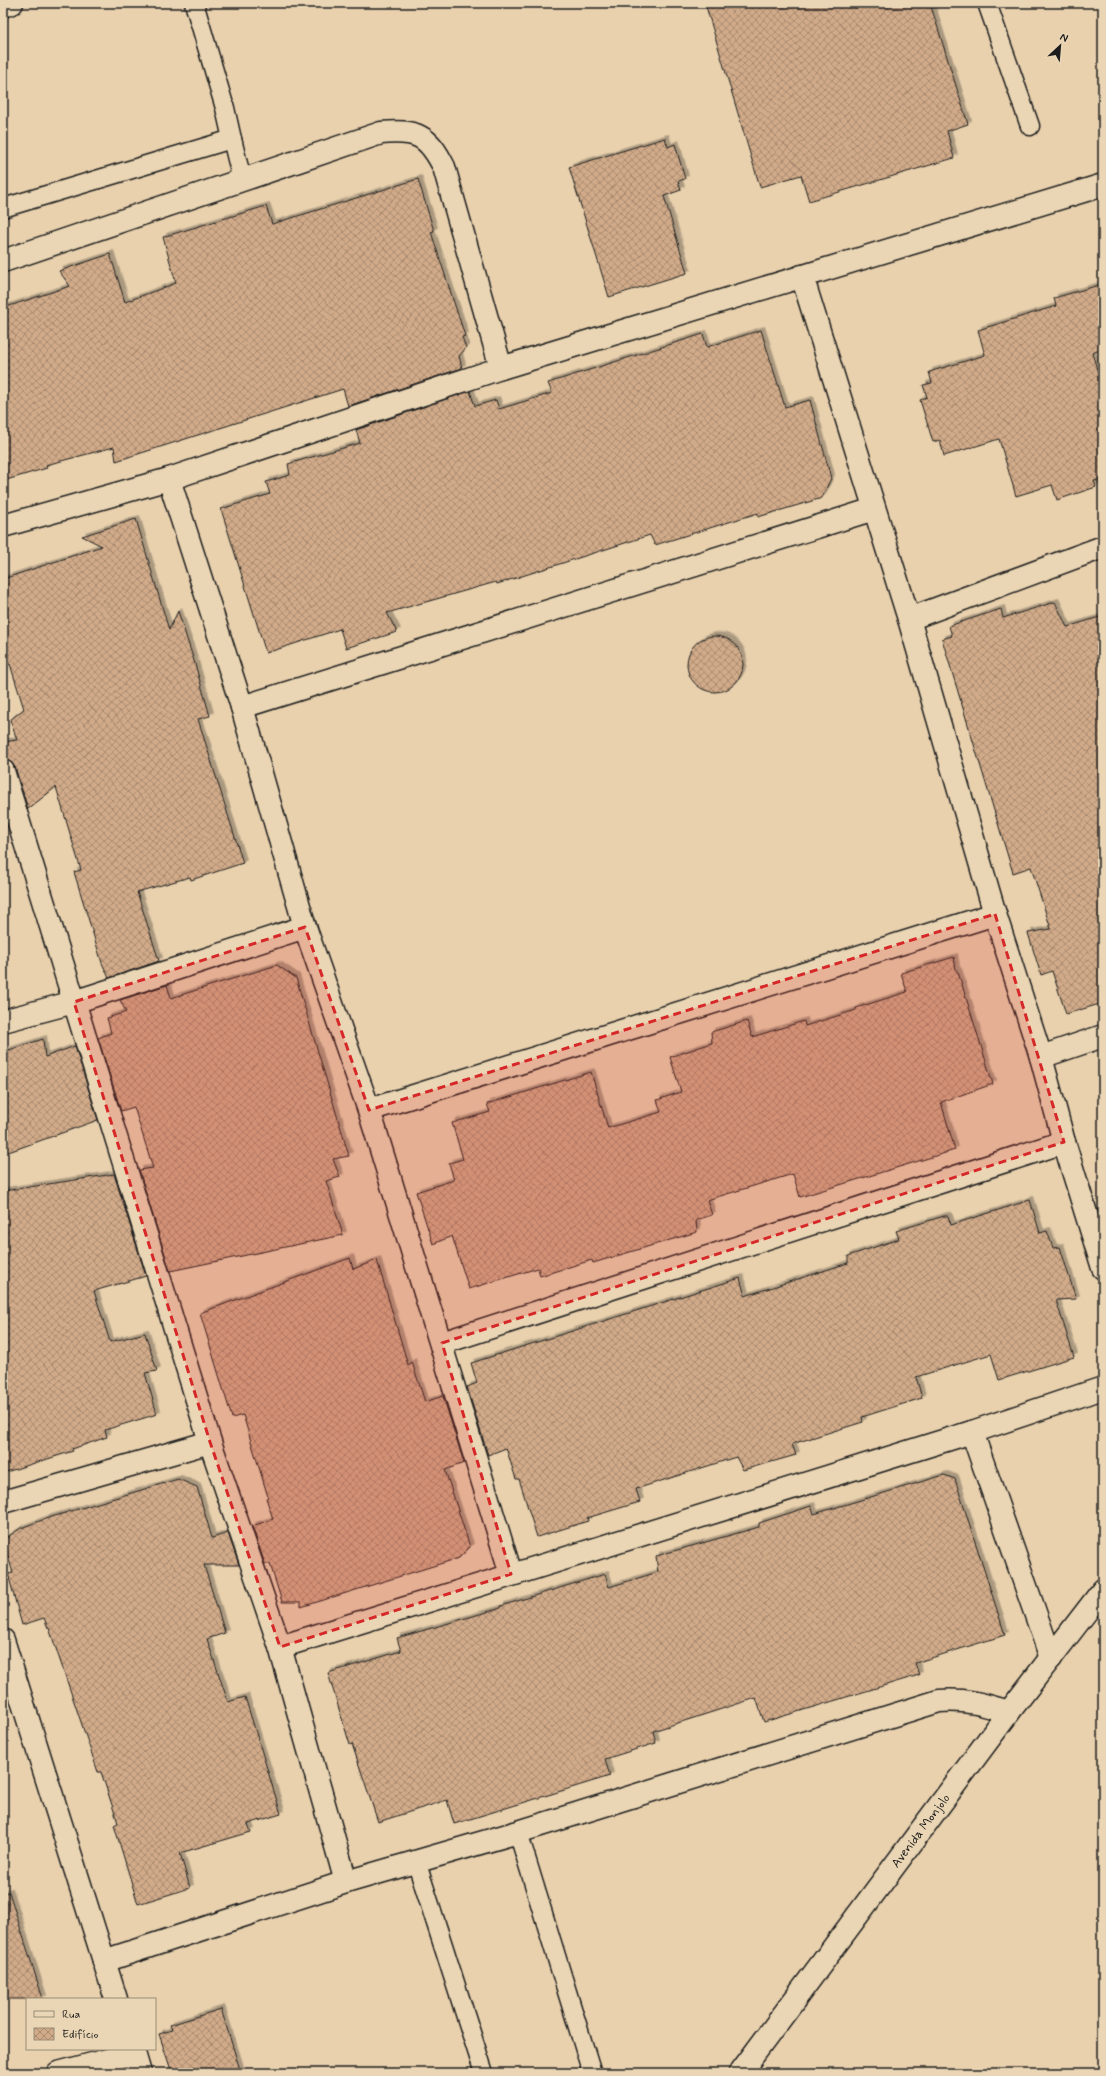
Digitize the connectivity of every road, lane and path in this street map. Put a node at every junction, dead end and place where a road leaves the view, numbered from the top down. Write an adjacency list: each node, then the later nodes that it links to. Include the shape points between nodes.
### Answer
1 (12, 3): 4 (street)
2 (194, 3): 6 (lane)
3 (987, 3): 5 (lane)
4 (3, 6)
5 (1030, 126)
6 (232, 139): 7 (lane); 9 (lane)
7 (242, 180): 10 (street); 12 (street, via 381,133 402,131 420,136 434,149 444,167)
8 (1103, 185): 11 (street)
9 (3, 208)
10 (3, 261)
11 (802, 276): 12 (street); 14 (street)
12 (501, 368): 13 (street)
13 (169, 479): 15 (street); 18 (street)
14 (874, 509): 17 (street); 18 (street)
15 (3, 526)
16 (1103, 547): 17 (street)
17 (908, 619): 20 (street)
18 (242, 707): 21 (street)
19 (3, 771): 22 (street)
20 (995, 914): 25 (street); 26 (street)
21 (305, 927): 22 (street); 26 (street)
22 (74, 1002): 23 (street); 32 (street)
23 (3, 1021)
24 (1103, 1036): 25 (street)
25 (1041, 1057): 27 (street)
26 (369, 1110): 29 (street)
27 (1064, 1142): 28 (street); 29 (street)
28 (1103, 1268)
29 (442, 1343): 34 (street)
30 (1103, 1388): 31 (street)
31 (972, 1432): 34 (street); 38 (street)
32 (210, 1442): 33 (street); 37 (street)
33 (3, 1502)
34 (511, 1574): 37 (street)
35 (1103, 1590): 38 (street, Avenida Monjolo)
36 (3, 1640): 43 (street)
37 (280, 1647): 42 (street)
38 (1051, 1658): 39 (street, Avenida Monjolo)
39 (1009, 1712): 40 (street, via 960,1699 939,1701); 49 (street, Avenida Monjolo)
40 (518, 1832): 41 (street); 48 (lane)
41 (416, 1861): 42 (street); 47 (lane)
42 (346, 1882): 43 (street)
43 (104, 1961): 44 (street)
44 (116, 1998)
45 (135, 2058): 46 (street)
46 (58, 2073)
47 (484, 2073)
48 (592, 2073)
49 (740, 2073)

